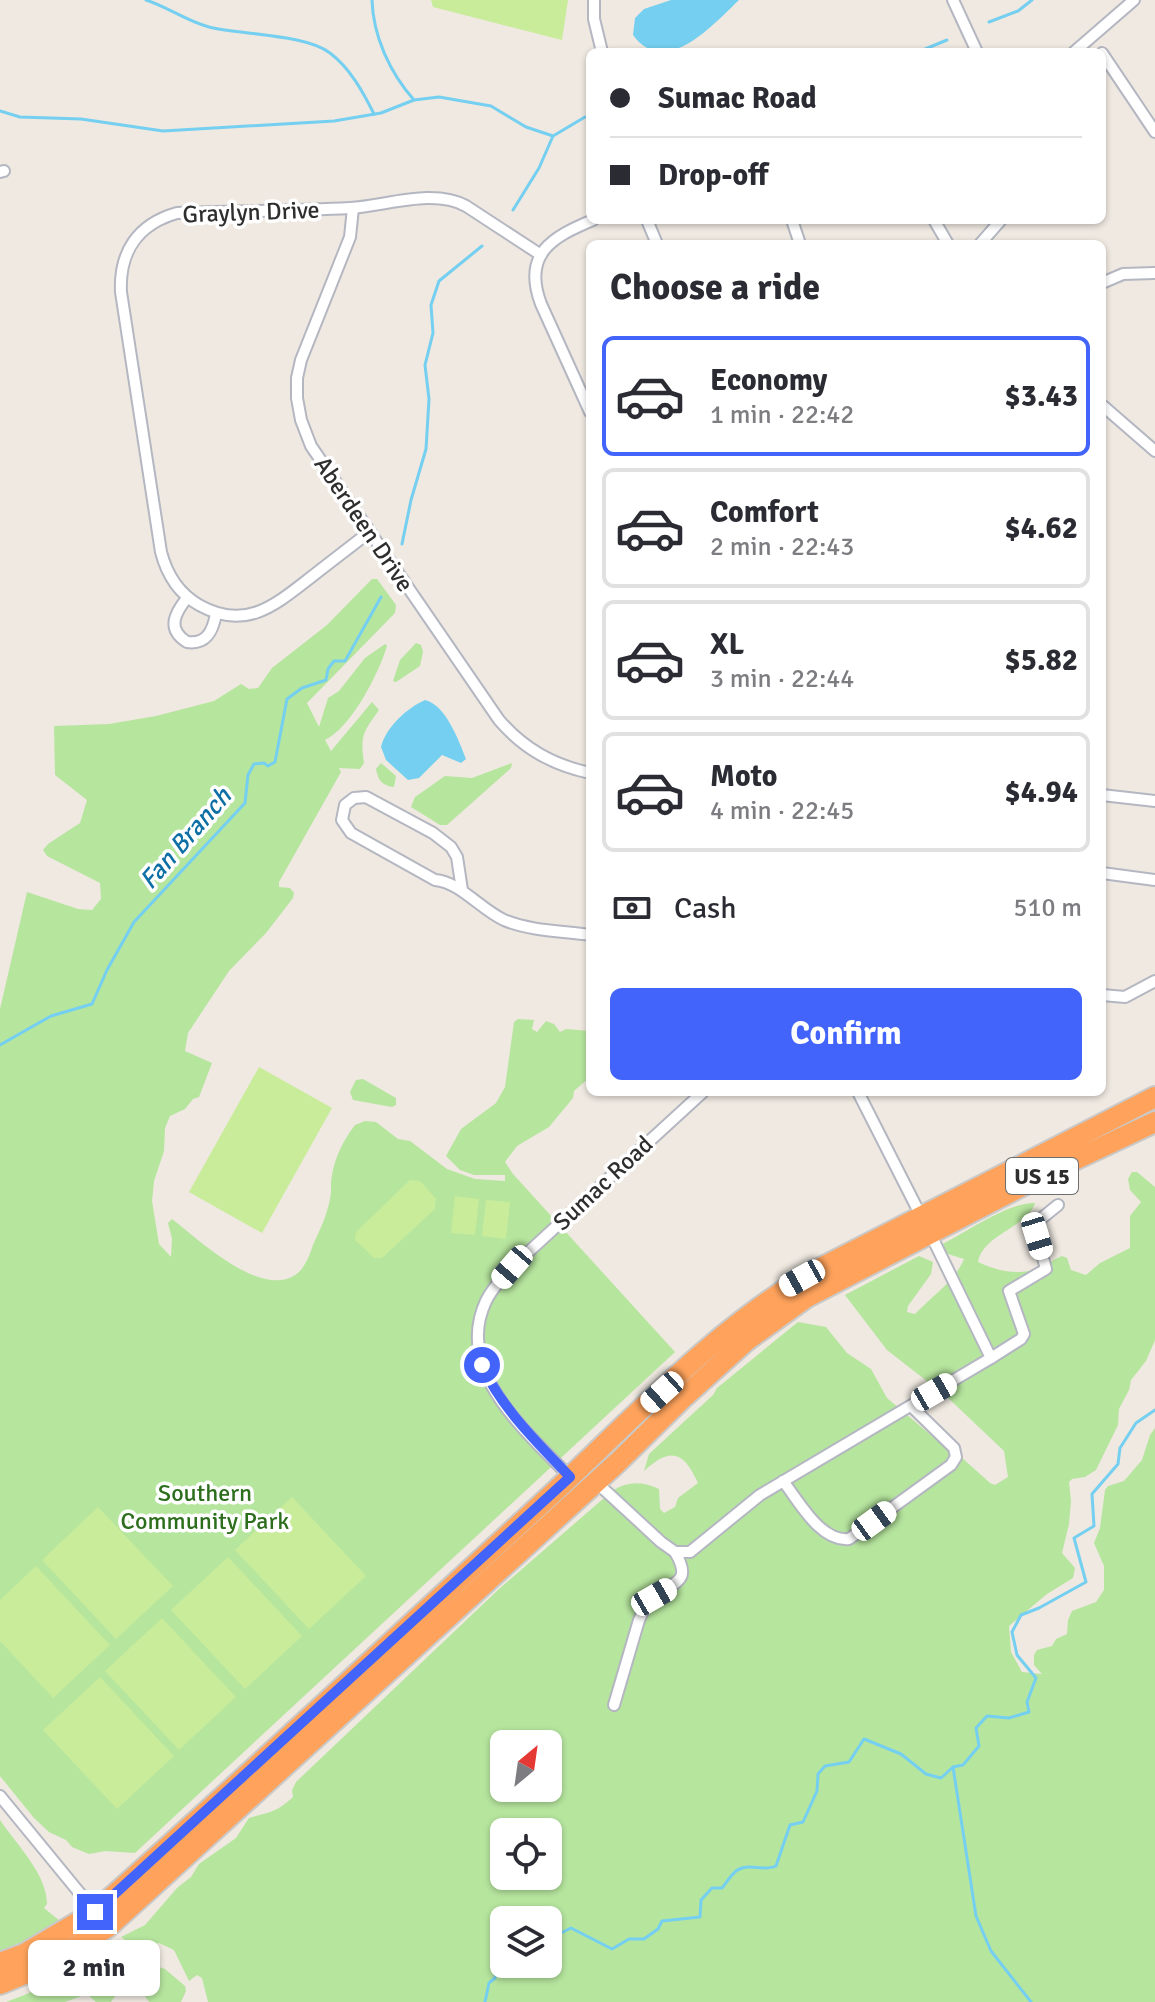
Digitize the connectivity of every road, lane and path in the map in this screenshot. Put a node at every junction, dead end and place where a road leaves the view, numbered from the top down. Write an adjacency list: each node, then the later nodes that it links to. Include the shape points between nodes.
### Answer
1 (594, 0): 5 (street)
2 (953, 0): 6 (street)
3 (1134, 0): 4 (street)
4 (1092, 38): 7 (street); 8 (street)
5 (601, 48)
6 (975, 48)
7 (1079, 48)
8 (1099, 48)
9 (1106, 59): 10 (street)
10 (1155, 132)
11 (353, 208): 15 (street, Graylyn Drive, via 458,201); 21 (street, Aberdeen Drive, via 350,237 301,360 297,398 311,446); 22 (street, Graylyn Drive, via 177,213 150,224 129,248 121,292 161,552)
12 (586, 223): 15 (street, via 549,243)
13 (998, 224): 14 (street)
14 (984, 240)
15 (541, 255): 18 (street, via 537,291)
16 (1155, 273): 17 (street, via 1123,274)
17 (1106, 281)
18 (586, 403)
19 (1106, 410): 20 (street)
20 (1155, 451)
21 (368, 533): 23 (street, via 274,606 252,614); 24 (street, Aberdeen Drive, via 507,730 542,757)
22 (187, 598): 23 (street, Graylyn Drive); 23 (street, via 173,621 187,642 209,635)
23 (216, 614)
24 (586, 772)
25 (1106, 795): 26 (street)
26 (1155, 801)
27 (1106, 874): 28 (street)
28 (1155, 880)
29 (462, 890): 29 (street, via 457,857 444,840 366,797 345,805 342,820 351,833); 30 (street, via 507,921)
30 (586, 934)
31 (1155, 981): 32 (street, via 1125,997)
32 (1106, 995)
33 (699, 1096): 41 (street, Sumac Road, via 512,1267 480,1316 479,1353 490,1384)
34 (860, 1096): 38 (street)
35 (1155, 1097): 38 (highway, US 15)
36 (1155, 1122): 38 (highway, US 15)
37 (1058, 1205): 39 (street, via 1037,1222 1046,1269 1009,1291 1024,1334)
38 (926, 1225): 39 (street); 41 (highway, US 15, via 787,1287); 43 (highway, US 15, via 746,1341)
39 (991, 1358): 40 (street)
40 (911, 1406): 42 (street); 42 (street, via 954,1448 956,1457 849,1539 825,1533)
41 (570, 1477): 47 (highway, US 15)
42 (783, 1481): 44 (street, via 690,1552)
43 (596, 1482): 44 (street); 47 (highway, US 15)
44 (675, 1552): 45 (street, via 683,1574 644,1608)
45 (614, 1705)
46 (0, 1796): 47 (street)
47 (101, 1920): 48 (highway, US 15); 49 (highway, US 15, via 44,1966)
48 (0, 1963)
49 (0, 1984)

